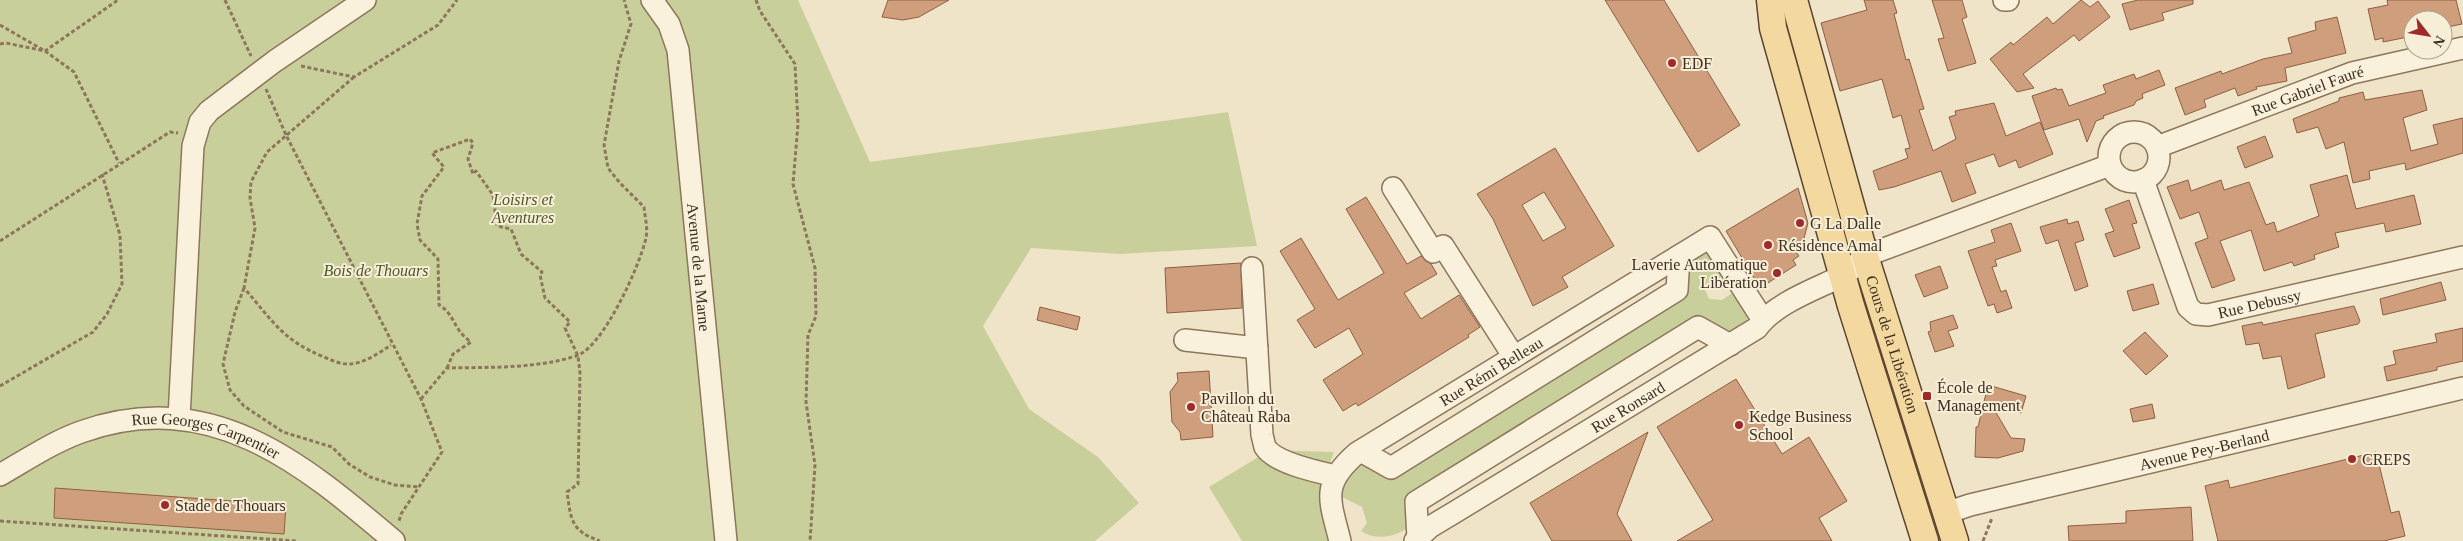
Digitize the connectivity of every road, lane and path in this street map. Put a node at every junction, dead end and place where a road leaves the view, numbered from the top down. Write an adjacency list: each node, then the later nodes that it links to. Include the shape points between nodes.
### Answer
1 (118, 0): 15 (path)
2 (224, 0): 16 (path)
3 (365, 0): 16 (street)
4 (457, 0): 18 (path, via 438,25)
5 (624, 0): 40 (path, via 631,24 619,61 604,145 608,168 644,207 647,235 639,264 606,329)
6 (652, 0): 58 (street, Avenue de la Marne, via 669,24 678,50)
7 (756, 0): 59 (path, via 795,64 798,124 792,184 815,268 816,316 807,344 806,402 815,465)
8 (1770, 0): 17 (main road, Cours de la Libération, via 1773,28)
9 (1794, 0): 29 (main road, Cours de la Libération)
10 (2004, 0): 11 (street)
11 (2008, 0)
12 (0, 25): 15 (path)
13 (0, 44): 15 (path)
14 (2463, 48): 21 (street, Rue Gabriel Fauré, via 2352,73)
15 (45, 51): 22 (path, via 74,72)
16 (267, 67): 18 (path); 19 (street, via 209,111 200,122); 20 (path)
17 (1785, 69): 29 (main road, via 1808,102 1848,239 1856,252); 32 (main road, Cours de la Libération)
18 (354, 77): 20 (path)
19 (196, 135): 22 (path, via 170,132); 47 (street)
20 (286, 135): 33 (path, via 267,152 251,182 255,228); 36 (path)
21 (2157, 147): 23 (street, via 2146,134 2129,132 2121,135 2110,148); 25 (street, via 2156,170)
22 (119, 163): 24 (path)
23 (2110, 165): 25 (street, via 2120,178 2136,182); 29 (street)
24 (102, 174): 27 (path); 43 (path, via 120,235 122,284 108,314 92,332)
25 (2144, 180): 30 (street, Rue Debussy, via 2188,307 2196,314 2208,315)
26 (1393, 188): 41 (street, via 1433,252 1443,246)
27 (0, 241)
28 (1679, 256): 34 (street, Rue Rémi Belleau, via 1710,237); 41 (street, Rue Rémi Belleau); 48 (street, via 1677,290 1391,468)
29 (1865, 256): 32 (street, Rue Ronsard); 44 (main road, Cours de la Libération)
30 (2463, 257)
31 (1252, 268): 38 (street)
32 (1843, 276): 34 (street, Rue Ronsard, via 1819,286); 39 (main road, Cours de la Libération); 44 (main road, via 1863,302 1882,349)
33 (244, 288): 36 (path, via 284,336 305,350 348,364 368,359); 51 (path, via 223,364 230,390 244,406 283,432 332,447 349,464 370,477 395,485)
34 (1763, 320): 37 (street, Rue Ronsard, via 1757,328)
35 (1184, 340): 38 (street)
36 (391, 345): 46 (path)
37 (1730, 345): 55 (street, Rue Ronsard, via 1463,506); 55 (street, via 1698,327 1432,492 1416,502)
38 (1257, 348): 50 (street, via 1262,435 1266,447 1298,466)
39 (1866, 350): 52 (main road, via 1895,394 1926,488); 61 (main road, Cours de la Libération)
40 (578, 356): 42 (path, via 521,366); 42 (path, via 565,328 570,322 545,298 542,272 521,254 511,229 497,226 493,195 476,171 473,174 468,159 473,143 470,139 432,153 444,166 422,196 417,224 420,240 438,259 440,305 447,310 459,334 471,342 453,354); 57 (path, via 578,484 567,492 570,516 582,535)
41 (1514, 357): 48 (street, Rue Rémi Belleau)
42 (447, 368): 46 (path)
43 (0, 386)
44 (1907, 386): 52 (main road, Cours de la Libération)
45 (2463, 388): 52 (street, Avenue Pey-Berland)
46 (421, 399): 51 (path, via 442,452)
47 (179, 418): 49 (street, Rue Georges Carpentier, via 122,421 80,432); 54 (street, Rue Georges Carpentier, via 202,422 280,453)
48 (1362, 451): 50 (street, Rue Rémi Belleau, via 1342,466)
49 (0, 475)
50 (1336, 476): 60 (street, Rue Rémi Belleau, via 1329,494)
51 (420, 487): 54 (path, via 401,514)
52 (1946, 513): 62 (main road, Cours de la Libération)
53 (0, 521): 56 (path)
54 (395, 535)
55 (1416, 540)
56 (297, 541)
57 (600, 541)
58 (726, 541)
59 (810, 541)
60 (1340, 541)
61 (1925, 541)
62 (1955, 541)

